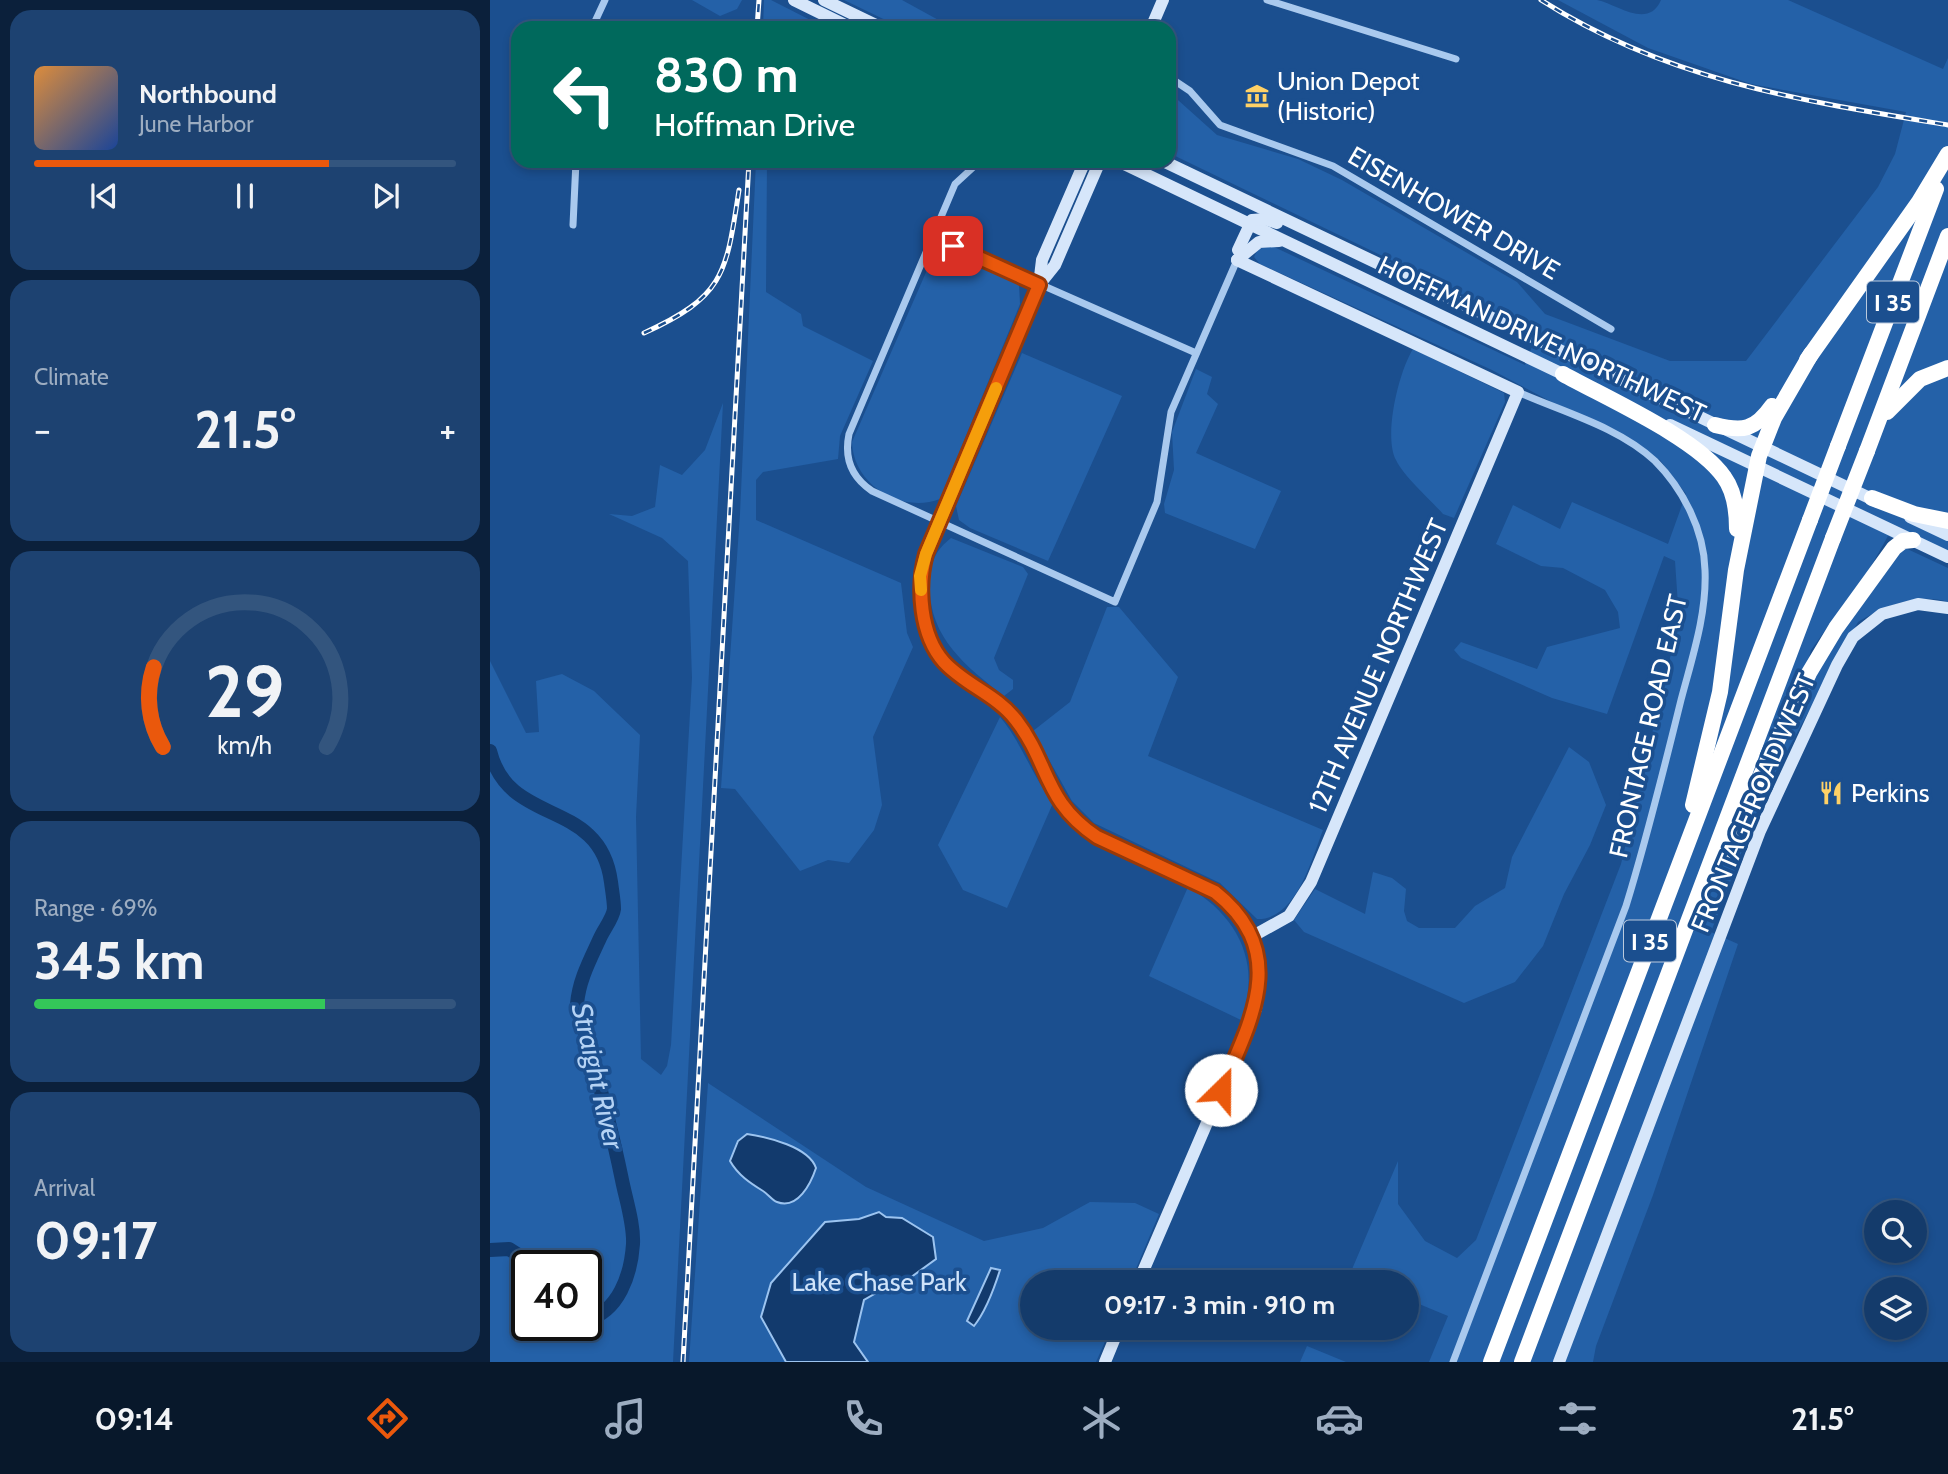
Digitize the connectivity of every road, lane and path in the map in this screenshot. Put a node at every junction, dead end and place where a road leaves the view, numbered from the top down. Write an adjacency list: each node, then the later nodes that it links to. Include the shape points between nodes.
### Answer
1 (605, 0): 6 (street)
2 (794, 0): 7 (street)
3 (824, 0): 8 (street)
4 (1163, 0): 9 (street)
5 (1267, 0): 10 (street)
6 (595, 21)
7 (837, 21)
8 (868, 21)
9 (1154, 21)
10 (1456, 59)
11 (1176, 82): 28 (street, EISENHOWER DRIVE, via 1220,125 1333,166)
12 (1948, 156): 30 (highway); 46 (highway, I 35, bridge)
13 (1176, 167): 26 (street, HOFFMAN DRIVE NORTHWEST)
14 (576, 168): 21 (street)
15 (972, 168): 23 (street, via 955,184)
16 (1082, 168): 27 (street, via 1042,260)
17 (1098, 168): 27 (street, via 1055,265)
18 (1133, 168): 19 (street, HOFFMAN DRIVE NORTHWEST)
19 (1197, 199): 20 (street, HOFFMAN DRIVE NORTHWEST); 25 (street, via 1238,234)
20 (1249, 224): 24 (street, HOFFMAN DRIVE NORTHWEST); 25 (street); 26 (street, via 1256,218 1265,219)
21 (573, 225)
22 (1948, 236): 36 (highway, I 35)
23 (933, 237): 27 (street); 40 (street, via 849,434 847,454 851,469 872,491)
24 (1290, 244): 25 (street, via 1259,242); 32 (street, HOFFMAN DRIVE NORTHWEST)
25 (1238, 255): 29 (street); 33 (street, FRONTAGE ROAD EAST)
26 (1368, 259): 34 (street, HOFFMAN DRIVE NORTHWEST)
27 (1039, 285): 29 (street); 40 (street)
28 (1611, 329)
29 (1196, 353): 40 (street, via 1168,420 1157,502 1115,601)
30 (1811, 354): 34 (highway, via 1756,425 1735,430); 35 (highway)
31 (1948, 368): 36 (highway, via 1920,379 1898,398)
32 (1563, 374): 37 (street, HOFFMAN DRIVE NORTHWEST); 44 (highway, via 1674,436 1716,467 1735,506)
33 (1518, 392): 47 (street, 12TH AVENUE NORTHWEST, via 1311,882 1289,916); 52 (street, FRONTAGE ROAD EAST, via 1617,436 1655,461 1689,509 1702,547 1705,584 1698,635 1626,906)
34 (1715, 425): 35 (street, HOFFMAN DRIVE NORTHWEST)
35 (1762, 446): 37 (highway); 38 (street, HOFFMAN DRIVE NORTHWEST)
36 (1867, 451): 48 (highway, I 35, bridge)
37 (1757, 465): 42 (street, HOFFMAN DRIVE NORTHWEST); 44 (highway)
38 (1872, 499): 39 (highway); 41 (street, HOFFMAN DRIVE NORTHWEST)
39 (1948, 521)
40 (940, 522): 47 (street, via 920,576 925,617 944,662 1015,719 1053,792 1081,827 1215,892 1230,904)
41 (1948, 535)
42 (1913, 540): 43 (street, HOFFMAN DRIVE NORTHWEST); 48 (highway, via 1899,544 1886,558 1813,665)
43 (1948, 556)
44 (1736, 569): 46 (highway, via 1711,731)
45 (1948, 608): 55 (street, FRONTAGE ROAD WEST, via 1905,606 1882,614 1853,637 1782,780)
46 (1658, 920): 53 (highway, I 35)
47 (1253, 936): 49 (street, via 1260,988 1256,1009)
48 (1680, 943): 54 (highway, I 35)
49 (1144, 1270)
50 (1114, 1340): 51 (street)
51 (1105, 1362)
52 (1453, 1362)
53 (1490, 1362)
54 (1522, 1362)
55 (1559, 1362)

